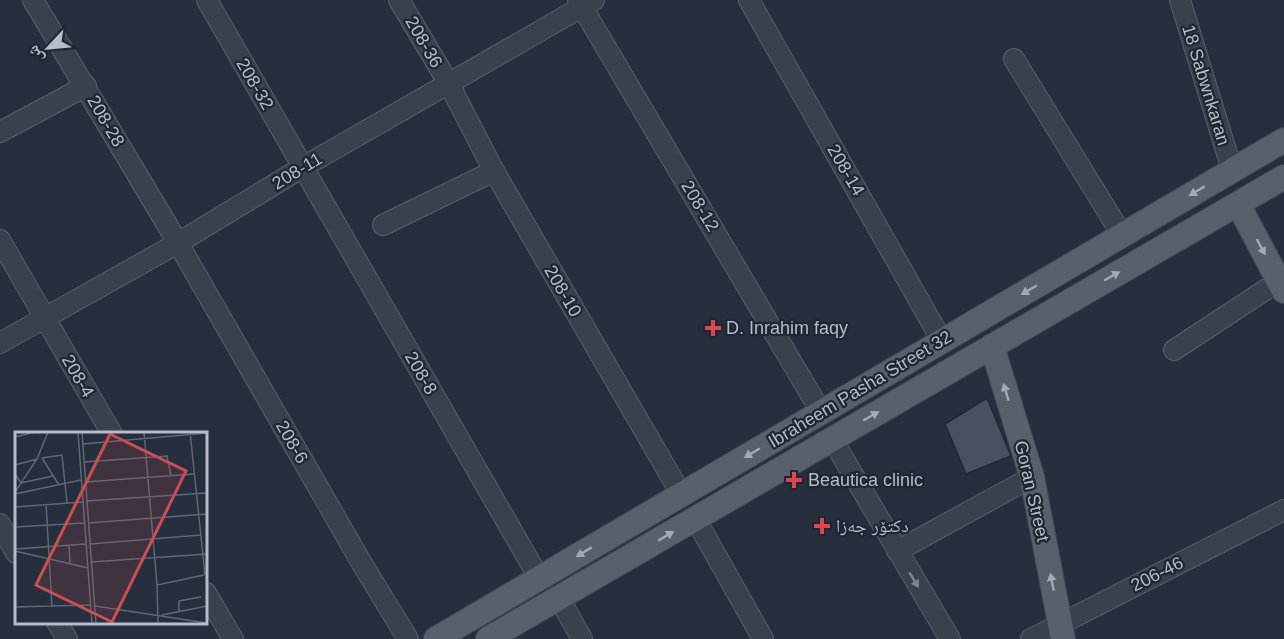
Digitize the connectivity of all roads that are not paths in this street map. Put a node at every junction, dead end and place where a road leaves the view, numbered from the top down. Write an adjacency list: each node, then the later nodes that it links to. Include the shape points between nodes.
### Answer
1 (33, 0): 9 (street, 208-28)
2 (207, 0): 12 (street, 208-32)
3 (399, 0): 8 (street, 208-36)
4 (749, 0): 23 (street, 208-14)
5 (1180, 0): 13 (street, 18 Sabwnkaran)
6 (585, 2): 8 (street, 208-11); 27 (street, 208-12)
7 (1014, 59): 18 (street)
8 (449, 84): 12 (street, 208-11); 14 (street, 208-10)
9 (86, 86): 10 (street); 20 (street, 208-28)
10 (0, 132)
11 (1284, 140): 13 (main road, Ibraheem Pasha Street 32)
12 (303, 168): 20 (street, 208-11); 37 (street, 208-8)
13 (1232, 170): 18 (main road, Ibraheem Pasha Street 32, one-way to 18)
14 (494, 171): 17 (street); 31 (street, 208-10)
15 (1284, 177): 16 (main road, Ibraheem Pasha Street 32)
16 (1238, 204): 21 (main road, one-way to 21); 25 (main road, Ibraheem Pasha Street 32, one-way to 16)
17 (383, 225)
18 (1122, 235): 23 (main road, Ibraheem Pasha Street 32, one-way to 23)
19 (0, 240): 22 (street, 208-4)
20 (178, 243): 22 (street, 208-11); 44 (street, 208-6)
21 (1281, 286): 26 (street)
22 (45, 318): 24 (street, 208-11); 28 (street, 208-4)
23 (942, 341): 27 (main road, Ibraheem Pasha Street 32)
24 (0, 343)
25 (992, 346): 29 (main road, Ibraheem Pasha Street 32, one-way to 25); 30 (main road, Goran Street, one-way to 25)
26 (1174, 350)
27 (821, 412): 31 (main road, Ibraheem Pasha Street 32, one-way to 31)
28 (111, 432)
29 (832, 439): 33 (main road, Ibraheem Pasha Street 32); 36 (street)
30 (1032, 477): 36 (street); 41 (main road, Goran Street, one-way to 30)
31 (681, 494): 37 (main road, Ibraheem Pasha Street 32, one-way to 37)
32 (1284, 510): 41 (street, 206-46)
33 (695, 518): 39 (main road, Ibraheem Pasha Street 32, one-way to 33); 48 (street)
34 (0, 524): 35 (street)
35 (15, 551)
36 (897, 551): 49 (street, one-way to 49)
37 (539, 578): 45 (main road, Ibraheem Pasha Street 32)
38 (207, 595): 43 (street)
39 (559, 598): 46 (main road, Ibraheem Pasha Street 32); 47 (street)
40 (58, 624): 42 (street)
41 (1062, 631): 50 (street, 206-46)
42 (67, 639)
43 (232, 639)
44 (408, 639)
45 (436, 639)
46 (488, 639)
47 (582, 639)
48 (763, 639)
49 (950, 639)
50 (1031, 639)

